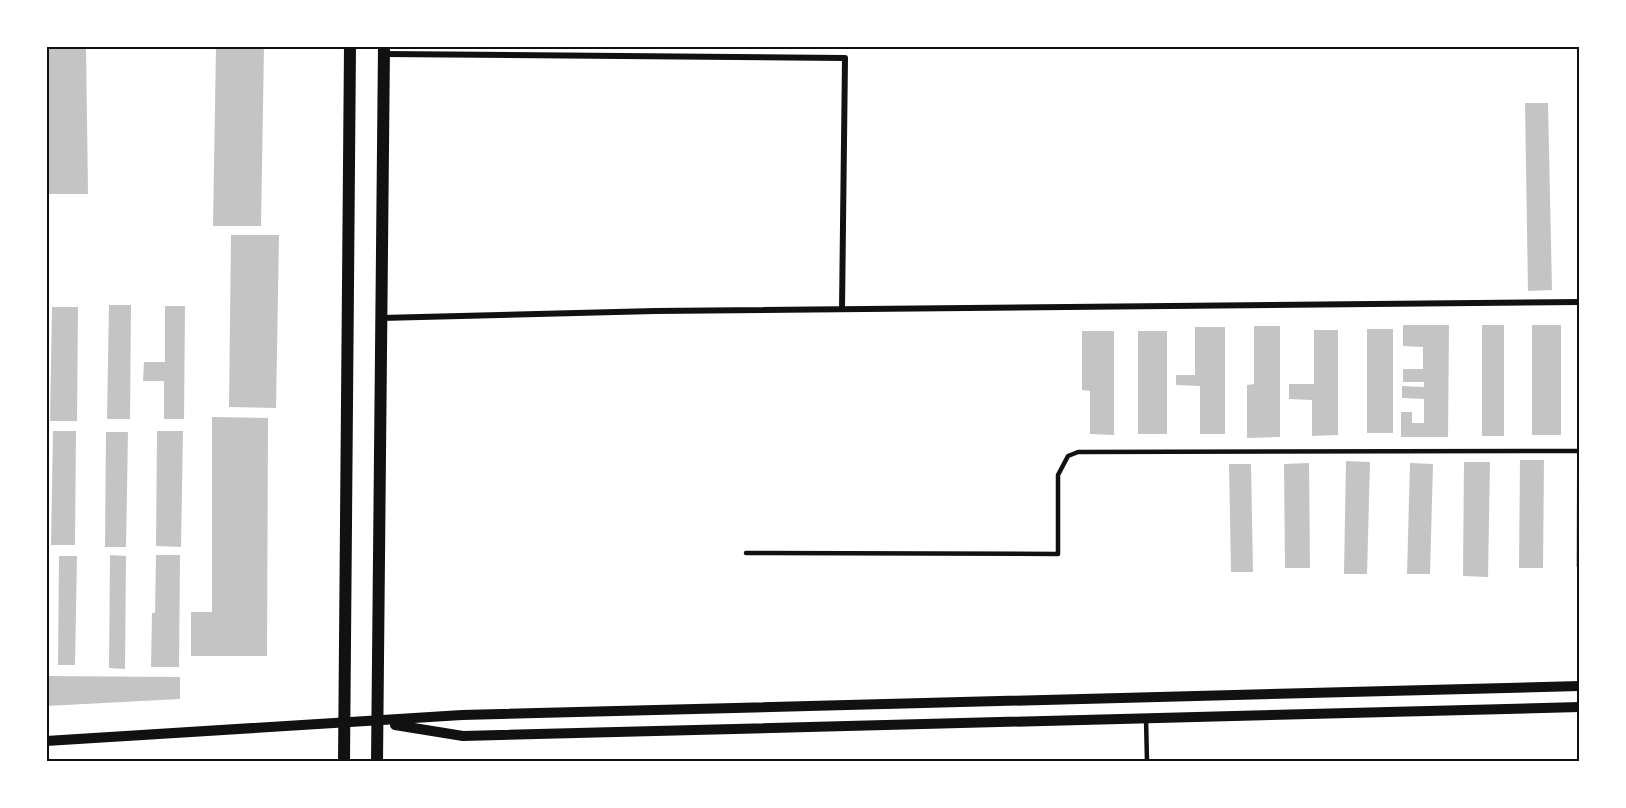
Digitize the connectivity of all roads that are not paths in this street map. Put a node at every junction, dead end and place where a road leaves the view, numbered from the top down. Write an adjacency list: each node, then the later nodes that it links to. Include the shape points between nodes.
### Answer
1 (350, 46): 12 (main road)
2 (384, 50): 4 (street, via 845,58); 5 (main road)
3 (1580, 302): 4 (street)
4 (842, 309): 5 (street)
5 (381, 318): 11 (main road)
6 (1580, 451): 7 (lane, via 1078,452 1068,456 1058,475 1058,554)
7 (746, 553)
8 (1580, 687): 11 (street, via 462,715)
9 (1580, 707): 10 (street)
10 (1146, 718): 11 (street, via 463,736); 16 (lane)
11 (377, 722): 12 (street); 15 (main road)
12 (345, 724): 13 (street); 14 (main road)
13 (46, 741)
14 (344, 762)
15 (377, 762)
16 (1147, 762)

